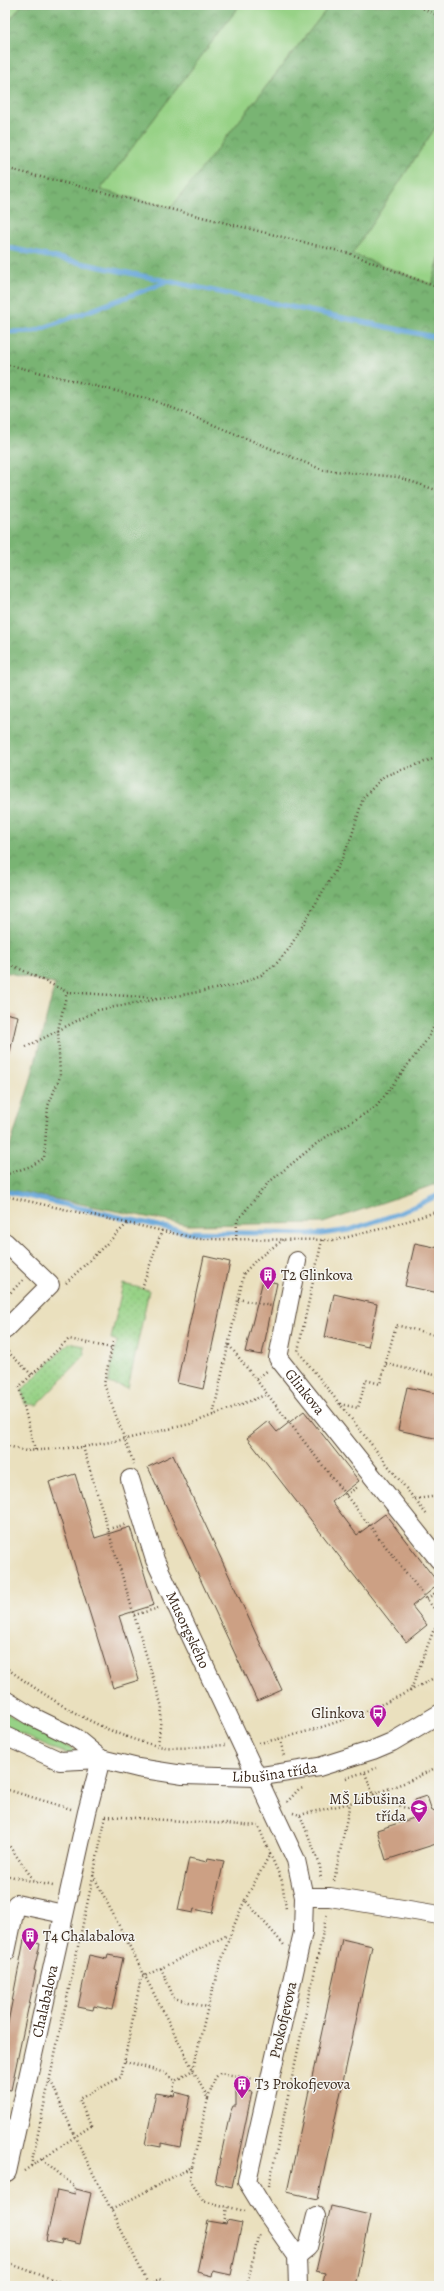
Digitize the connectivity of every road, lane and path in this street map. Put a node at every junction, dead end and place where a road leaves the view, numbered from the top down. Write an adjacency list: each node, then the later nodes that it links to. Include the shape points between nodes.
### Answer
1 (416, 5): 2 (path)
2 (439, 16)
3 (5, 168): 4 (path, via 351,254)
4 (439, 288)
5 (5, 364): 6 (path, via 153,400 323,470 398,477)
6 (439, 491)
7 (439, 757): 10 (path, via 384,776 363,798 341,861 288,950 276,964 261,975 237,985)
8 (5, 965): 9 (path, via 16,967)
9 (67, 992): 10 (path); 12 (path)
10 (160, 998): 12 (path, via 98,1010)
11 (439, 1017): 18 (path, via 426,1042 376,1107 321,1140 268,1183 237,1221)
12 (58, 1030): 13 (path); 14 (path, via 60,1077 48,1106 44,1158 31,1166)
13 (26, 1046)
14 (5, 1175)
15 (5, 1196): 17 (path)
16 (439, 1211): 20 (path, via 336,1240)
17 (162, 1230): 18 (path, via 199,1239); 23 (path)
18 (236, 1239): 19 (path)
19 (284, 1239): 20 (path); 24 (path, via 257,1259 244,1273)
20 (322, 1240): 38 (path, via 298,1351)
21 (5, 1242): 26 (street, via 50,1285)
22 (297, 1261): 52 (street, Glinkova, via 278,1358)
23 (142, 1288)
24 (238, 1299): 25 (path); 29 (path)
25 (273, 1307)
26 (5, 1330)
27 (439, 1336): 32 (path, via 396,1325)
28 (113, 1342): 30 (path)
29 (228, 1345): 36 (path); 39 (path)
30 (112, 1348): 34 (path, via 68,1339); 40 (path, via 104,1384)
31 (5, 1349): 34 (path)
32 (386, 1364): 35 (path); 38 (path, via 380,1384 366,1380 358,1408)
33 (274, 1367): 36 (path)
34 (32, 1375): 43 (path, via 19,1387)
35 (439, 1376)
36 (256, 1379): 37 (path)
37 (268, 1394): 39 (path); 46 (path)
38 (339, 1403): 48 (path)
39 (213, 1416): 40 (path)
40 (126, 1439): 42 (path); 44 (path)
41 (5, 1445): 43 (path, via 26,1451)
42 (83, 1447): 43 (path); 51 (path)
43 (35, 1450)
44 (133, 1474): 65 (street, Musorgského, via 155,1560)
45 (364, 1483): 46 (path)
46 (346, 1495): 54 (path)
47 (439, 1496): 48 (path)
48 (415, 1499): 49 (path)
49 (429, 1518)
50 (127, 1524): 51 (path)
51 (108, 1529): 56 (path)
52 (439, 1560)
53 (439, 1590): 54 (path)
54 (426, 1599): 57 (path)
55 (156, 1609): 56 (path)
56 (134, 1615): 66 (path, via 162,1707)
57 (439, 1615)
58 (439, 1625): 61 (path, via 434,1629)
59 (5, 1667): 66 (path, via 76,1713 128,1738)
60 (439, 1675): 61 (path)
61 (409, 1692): 65 (path, via 352,1718 319,1729 257,1743)
62 (5, 1700): 67 (street, Libušina třída, via 29,1716 74,1737)
63 (439, 1714): 71 (street, Libušina třída, via 392,1742 373,1750 318,1767)
64 (5, 1736): 67 (street, Libušina třída, via 60,1761)
65 (247, 1741): 66 (path, via 177,1748); 71 (street, Musorgského)
66 (158, 1746)
67 (101, 1759): 71 (street, Libušina třída, via 183,1775); 78 (street, Chalabalova)
68 (382, 1766): 70 (path)
69 (439, 1766): 75 (path)
70 (365, 1773): 72 (path); 75 (path)
71 (256, 1777): 91 (street, Prokofjevova, via 296,1860)
72 (344, 1778)
73 (307, 1787): 77 (path, via 299,1789 286,1803)
74 (5, 1789): 78 (path)
75 (373, 1795): 76 (path); 80 (path)
76 (350, 1803): 81 (path); 92 (path)
77 (288, 1807)
78 (87, 1812): 82 (path); 89 (street, Chalabalova)
79 (291, 1812): 81 (path)
80 (420, 1814)
81 (300, 1815): 92 (path, via 320,1865)
82 (106, 1816): 83 (path); 87 (path)
83 (258, 1826)
84 (5, 1840): 88 (path)
85 (263, 1865): 93 (path)
86 (5, 1875): 88 (path)
87 (93, 1875): 90 (path); 100 (path)
88 (35, 1882): 89 (path)
89 (69, 1890): 90 (path); 94 (street, Chalabalova)
90 (90, 1893): 104 (path)
91 (304, 1897): 92 (street); 117 (street, Prokofjevova, via 303,1932 247,2181)
92 (326, 1897): 95 (street); 117 (path)
93 (245, 1900): 96 (path); 97 (path)
94 (64, 1914): 98 (street, via 16,1904); 113 (street, Chalabalova)
95 (439, 1915)
96 (228, 1935): 99 (path); 101 (path)
97 (287, 1948)
98 (6, 1952)
99 (161, 1968): 100 (path); 101 (path, via 174,1998)
100 (145, 1976): 102 (path, via 142,1978); 103 (path)
101 (207, 2007): 103 (path)
102 (125, 2061): 106 (path, via 166,2073); 109 (path, via 121,2078 79,2099 91,2126)
103 (193, 2070): 106 (path); 108 (path)
104 (50, 2080): 109 (path); 111 (path)
105 (259, 2080): 108 (path, via 220,2073 215,2078)
106 (175, 2081): 107 (path)
107 (172, 2095)
108 (208, 2099): 112 (path)
109 (75, 2137): 110 (path); 118 (path)
110 (42, 2159): 111 (path); 114 (path, via 75,2187)
111 (31, 2166): 113 (path)
112 (192, 2167): 115 (path, via 190,2179 202,2201); 118 (path)
113 (12, 2174)
114 (74, 2192)
115 (227, 2207): 116 (path); 120 (path)
116 (234, 2208)
117 (264, 2209): 121 (street, Prokofjevova); 126 (path)
118 (111, 2210): 124 (path)
119 (316, 2216): 121 (street, via 308,2247)
120 (224, 2223)
121 (297, 2256): 127 (street)
122 (5, 2262): 123 (path)
123 (71, 2286)
124 (149, 2286): 125 (path, via 159,2278)
125 (176, 2286)
126 (247, 2286)
127 (298, 2286)

